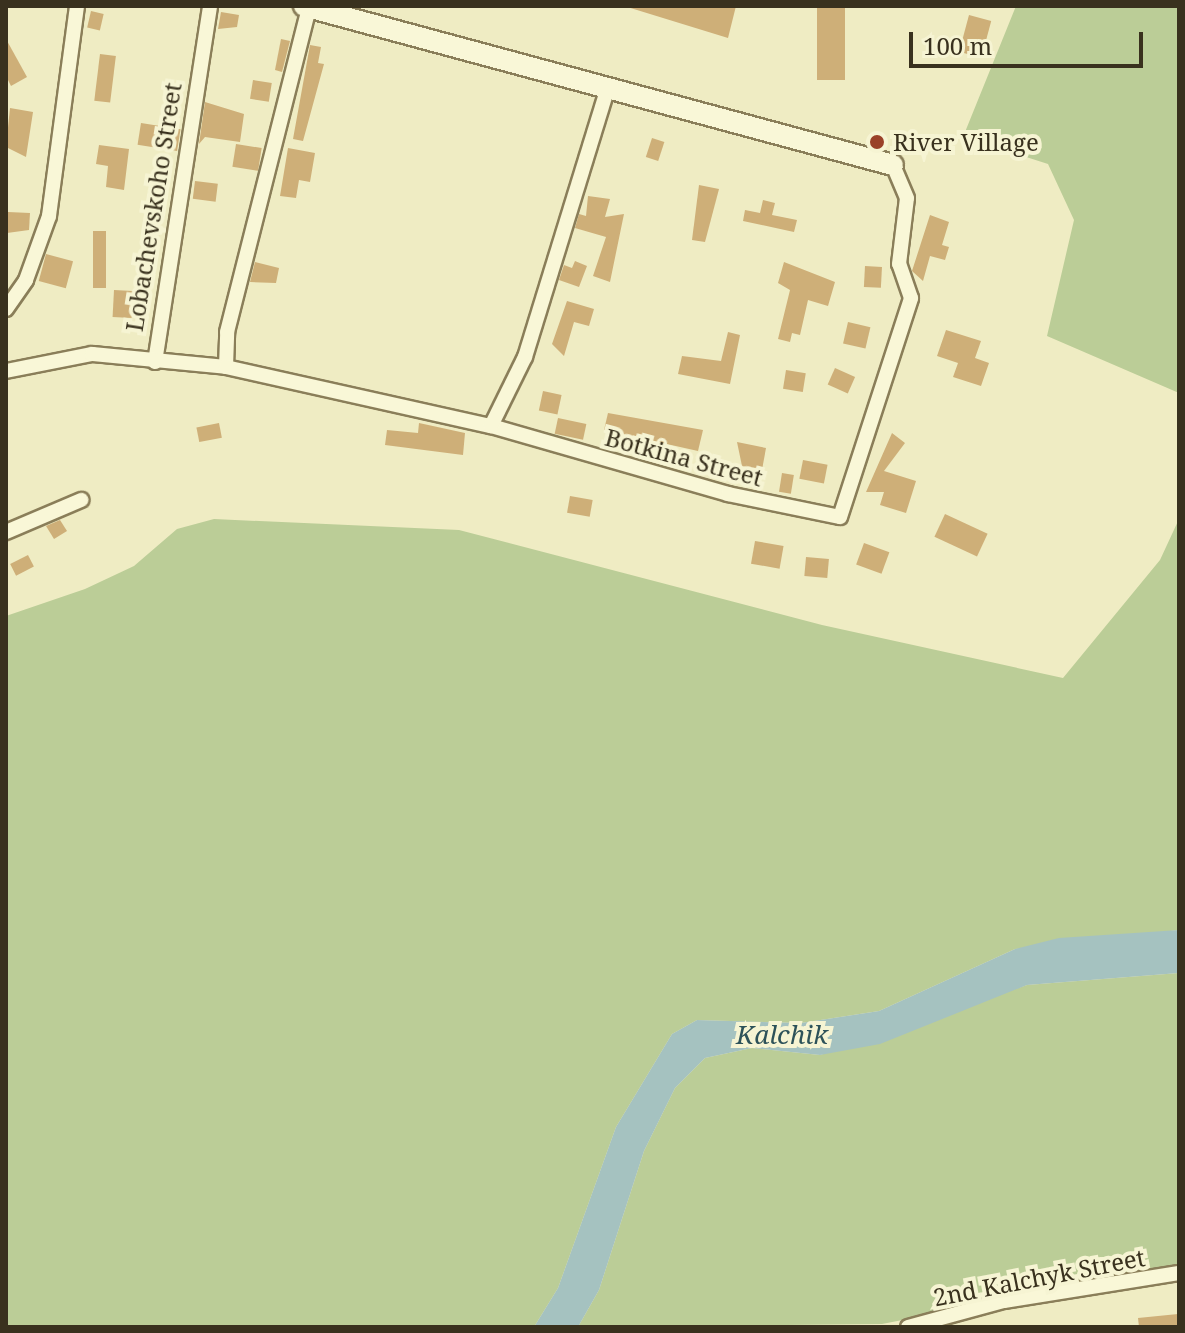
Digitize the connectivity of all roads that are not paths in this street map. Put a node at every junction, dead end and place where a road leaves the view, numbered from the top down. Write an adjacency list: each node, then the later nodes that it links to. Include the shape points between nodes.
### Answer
1 (77, 6): 6 (street, via 49,216 26,280)
2 (210, 6): 7 (street, Lobachevskoho Street)
3 (307, 7): 4 (street); 8 (street, via 227,332)
4 (608, 88): 5 (street); 10 (street, via 525,357)
5 (893, 165): 10 (street, Botkina Street, via 907,198 899,264 911,298 840,517 728,494)
6 (6, 309)
7 (155, 362): 8 (street, Botkina Street); 9 (street, Lobachevskoho Street, via 92,354)
8 (226, 367): 10 (street, Botkina Street)
9 (6, 371)
10 (491, 426)
11 (81, 500): 12 (street)
12 (6, 532)
13 (1179, 1273): 14 (street, 2nd Kalchyk Street, via 1004,1301)
14 (908, 1327)

